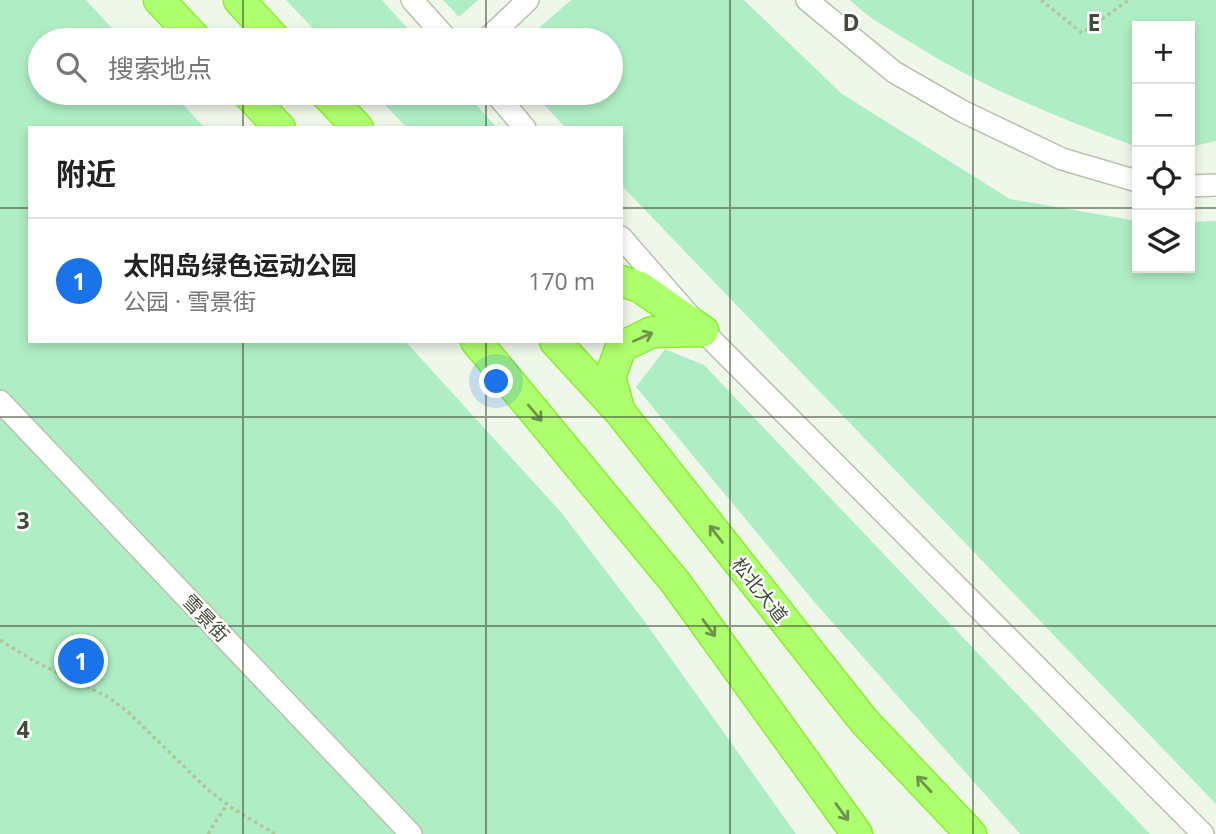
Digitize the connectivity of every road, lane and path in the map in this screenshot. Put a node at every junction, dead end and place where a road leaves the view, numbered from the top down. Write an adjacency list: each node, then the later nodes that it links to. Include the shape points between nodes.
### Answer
1 (159, 0): 8 (highway)
2 (239, 0): 9 (highway)
3 (412, 0): 10 (street)
4 (528, 0): 11 (street)
5 (807, 0): 18 (street, via 894,72 962,111 1062,159)
6 (1041, 0): 7 (path, via 1082,33)
7 (1129, 0)
8 (186, 28)
9 (265, 28)
10 (437, 28)
11 (499, 28)
12 (259, 105): 15 (highway)
13 (336, 105): 16 (highway)
14 (505, 105): 17 (street)
15 (279, 126)
16 (356, 126)
17 (523, 126)
18 (1132, 180)
19 (1216, 185): 20 (street)
20 (1195, 186)
21 (623, 239): 23 (street)
22 (623, 282): 23 (highway, via 640,287)
23 (703, 331): 27 (highway, one-way to 23, via 610,377 621,348 652,332); 35 (street)
24 (478, 343): 33 (highway, one-way to 33, via 676,583)
25 (557, 343): 27 (highway, 松北大道)
26 (0, 401): 32 (street, 雪景街)
27 (620, 412): 34 (highway, 松北大道, one-way to 27, via 864,721)
28 (0, 640): 29 (path, via 108,697)
29 (227, 804): 30 (path); 31 (path)
30 (208, 834)
31 (275, 834)
32 (411, 834)
33 (857, 834)
34 (971, 834)
35 (1203, 834)

